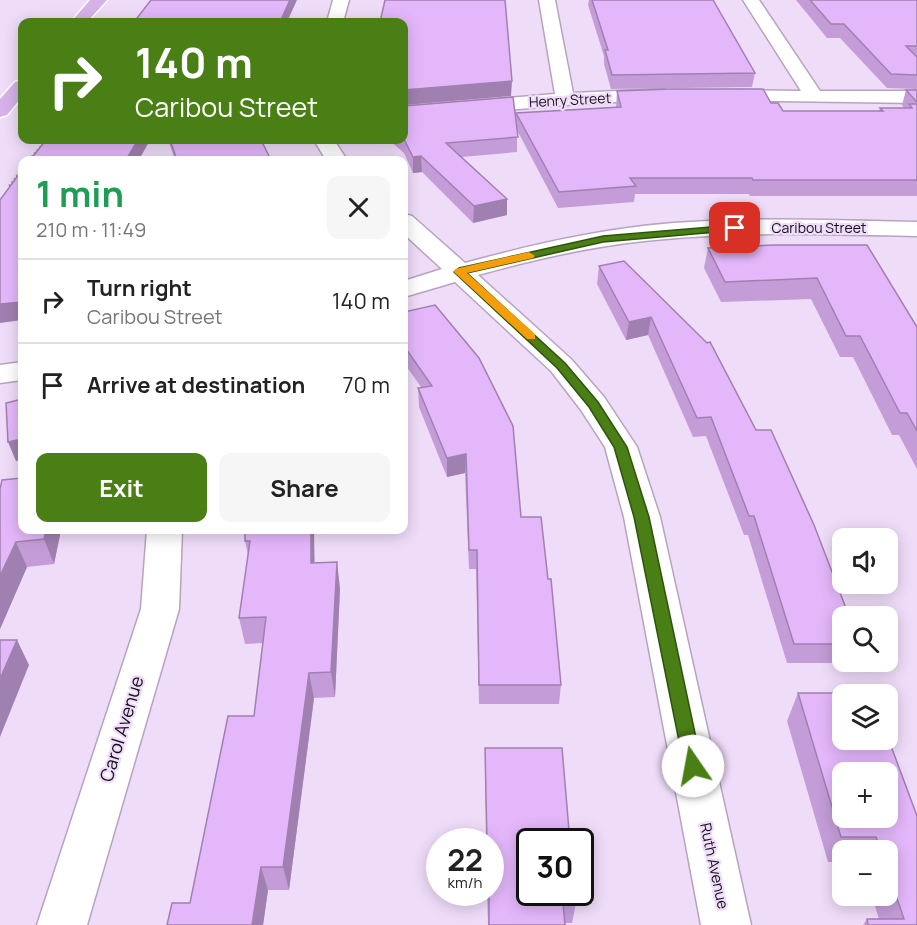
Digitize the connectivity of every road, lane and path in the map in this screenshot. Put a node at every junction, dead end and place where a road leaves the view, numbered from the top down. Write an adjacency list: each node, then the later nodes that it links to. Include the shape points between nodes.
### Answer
1 (99, 0): 5 (main road)
2 (341, 0): 6 (street)
3 (547, 0): 12 (street)
4 (751, 0): 10 (street)
5 (83, 18)
6 (336, 18)
7 (18, 91): 13 (main road)
8 (681, 95): 12 (street, Henry Street)
9 (704, 96): 10 (street)
10 (815, 97): 11 (street)
11 (917, 98)
12 (566, 99): 14 (street, Henry Street)
13 (0, 111)
14 (408, 113)
15 (43, 144): 16 (path)
16 (32, 156)
17 (18, 174): 18 (path)
18 (9, 186)
19 (408, 225): 22 (street, Ruth Avenue)
20 (910, 229): 21 (street); 22 (street, Caribou Street, via 735,228 667,232 603,239)
21 (917, 250)
22 (459, 272): 23 (street, Caribou Street); 28 (street, Ruth Avenue, via 561,365 594,404 621,447 642,517)
23 (408, 288)
24 (18, 372): 25 (street)
25 (0, 374)
26 (164, 534): 27 (street, Carol Avenue, via 160,609)
27 (62, 925)
28 (726, 925)

